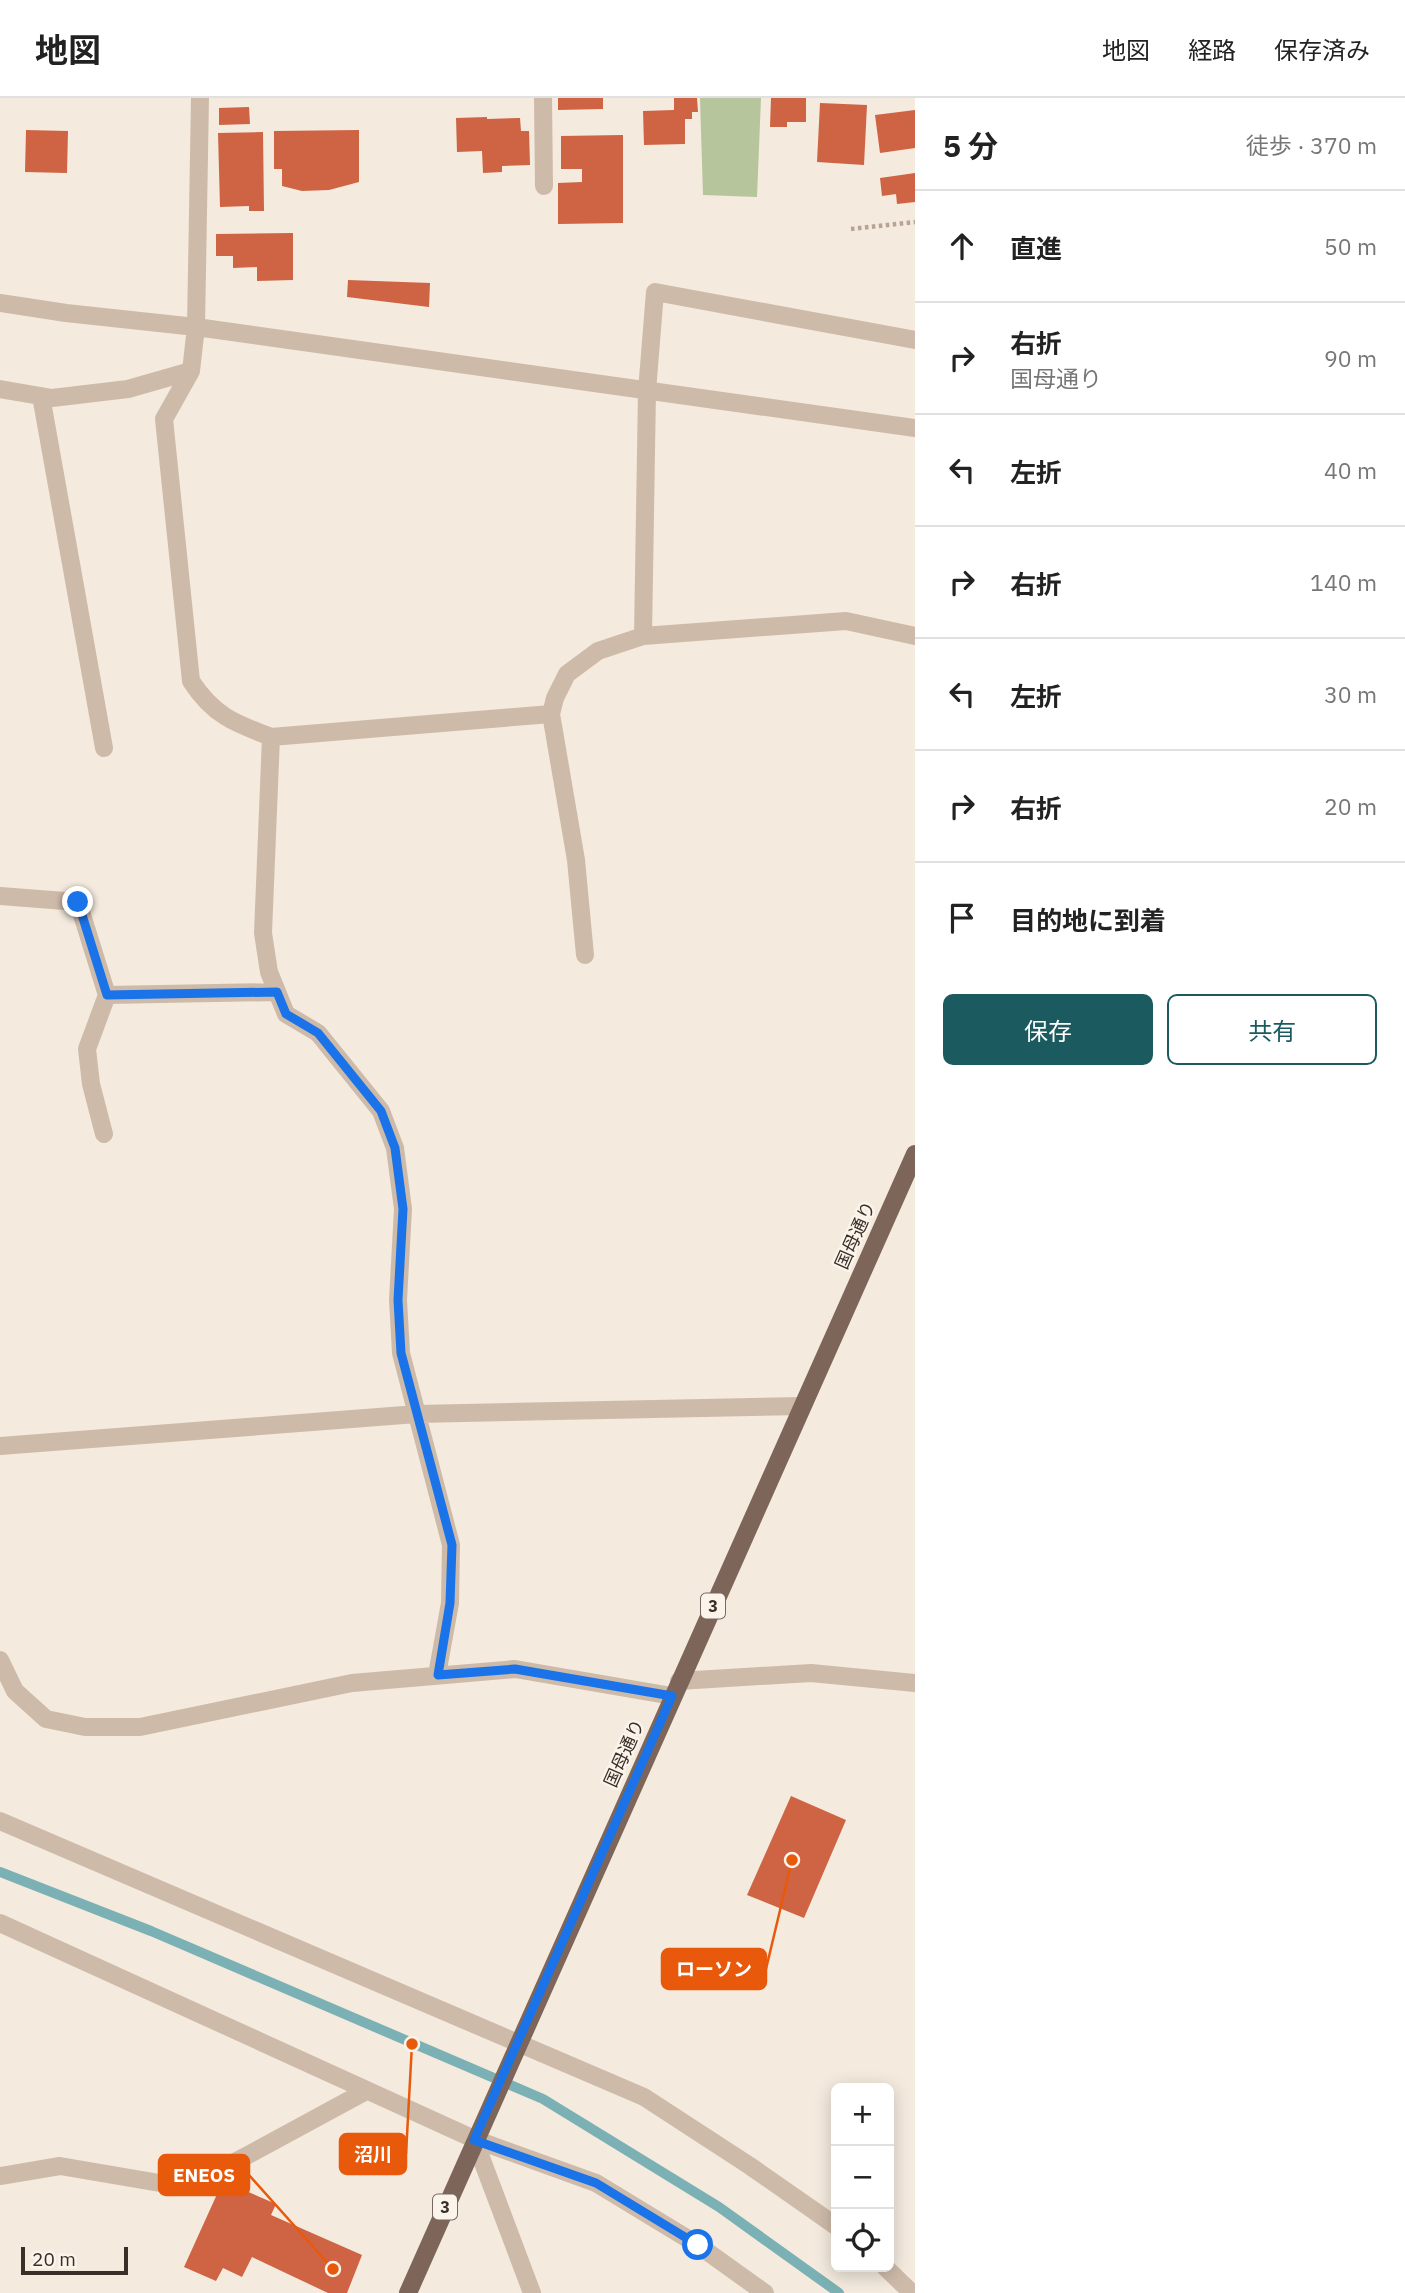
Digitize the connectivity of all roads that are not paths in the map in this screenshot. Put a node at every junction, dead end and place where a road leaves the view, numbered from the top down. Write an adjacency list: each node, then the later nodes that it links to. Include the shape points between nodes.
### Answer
1 (200, 98): 5 (street)
2 (543, 98): 3 (street)
3 (544, 186)
4 (0, 303): 5 (street)
5 (196, 327): 7 (street); 9 (street)
6 (915, 340): 9 (street, via 655,292)
7 (191, 371): 10 (street, via 128,389); 15 (street, via 164,419 191,681 205,702 225,717)
8 (0, 389): 10 (street)
9 (647, 391): 11 (street); 12 (street)
10 (41, 396): 16 (street)
11 (915, 428)
12 (643, 636): 13 (street, via 846,621); 14 (street, via 598,651 567,674)
13 (915, 636)
14 (551, 714): 15 (street); 18 (street, via 576,860)
15 (271, 737): 19 (street, via 263,933)
16 (104, 748)
17 (0, 896): 20 (street, via 78,902)
18 (585, 955)
19 (277, 992): 20 (street); 24 (street, via 286,1014 318,1033 381,1111 395,1148 403,1209 398,1300 401,1353)
20 (107, 995): 21 (street, via 87,1049)
21 (104, 1134)
22 (915, 1154): 23 (main road, 国母通り / 3)
23 (802, 1406): 24 (street); 29 (main road, 国母通り / 3)
24 (417, 1414): 25 (street); 27 (street, via 452,1545 450,1603)
25 (0, 1446)
26 (0, 1660): 27 (street, via 15,1691 46,1719 85,1727 139,1727 352,1683)
27 (438, 1675): 29 (street, via 515,1669)
28 (915, 1683): 29 (street, via 811,1673)
29 (676, 1689): 32 (main road, 国母通り / 3)
30 (0, 1821): 32 (street)
31 (0, 1923): 33 (street)
32 (515, 2052): 34 (main road, 国母通り / 3); 36 (street, via 644,2097)
33 (366, 2091): 34 (street); 35 (street, via 183,2187 60,2166)
34 (474, 2140): 38 (main road, 国母通り / 3); 39 (street); 40 (street, via 596,2183 698,2245)
35 (0, 2176)
36 (831, 2223)
37 (890, 2272): 41 (street)
38 (408, 2293)
39 (532, 2293)
40 (765, 2293)
41 (912, 2293)

